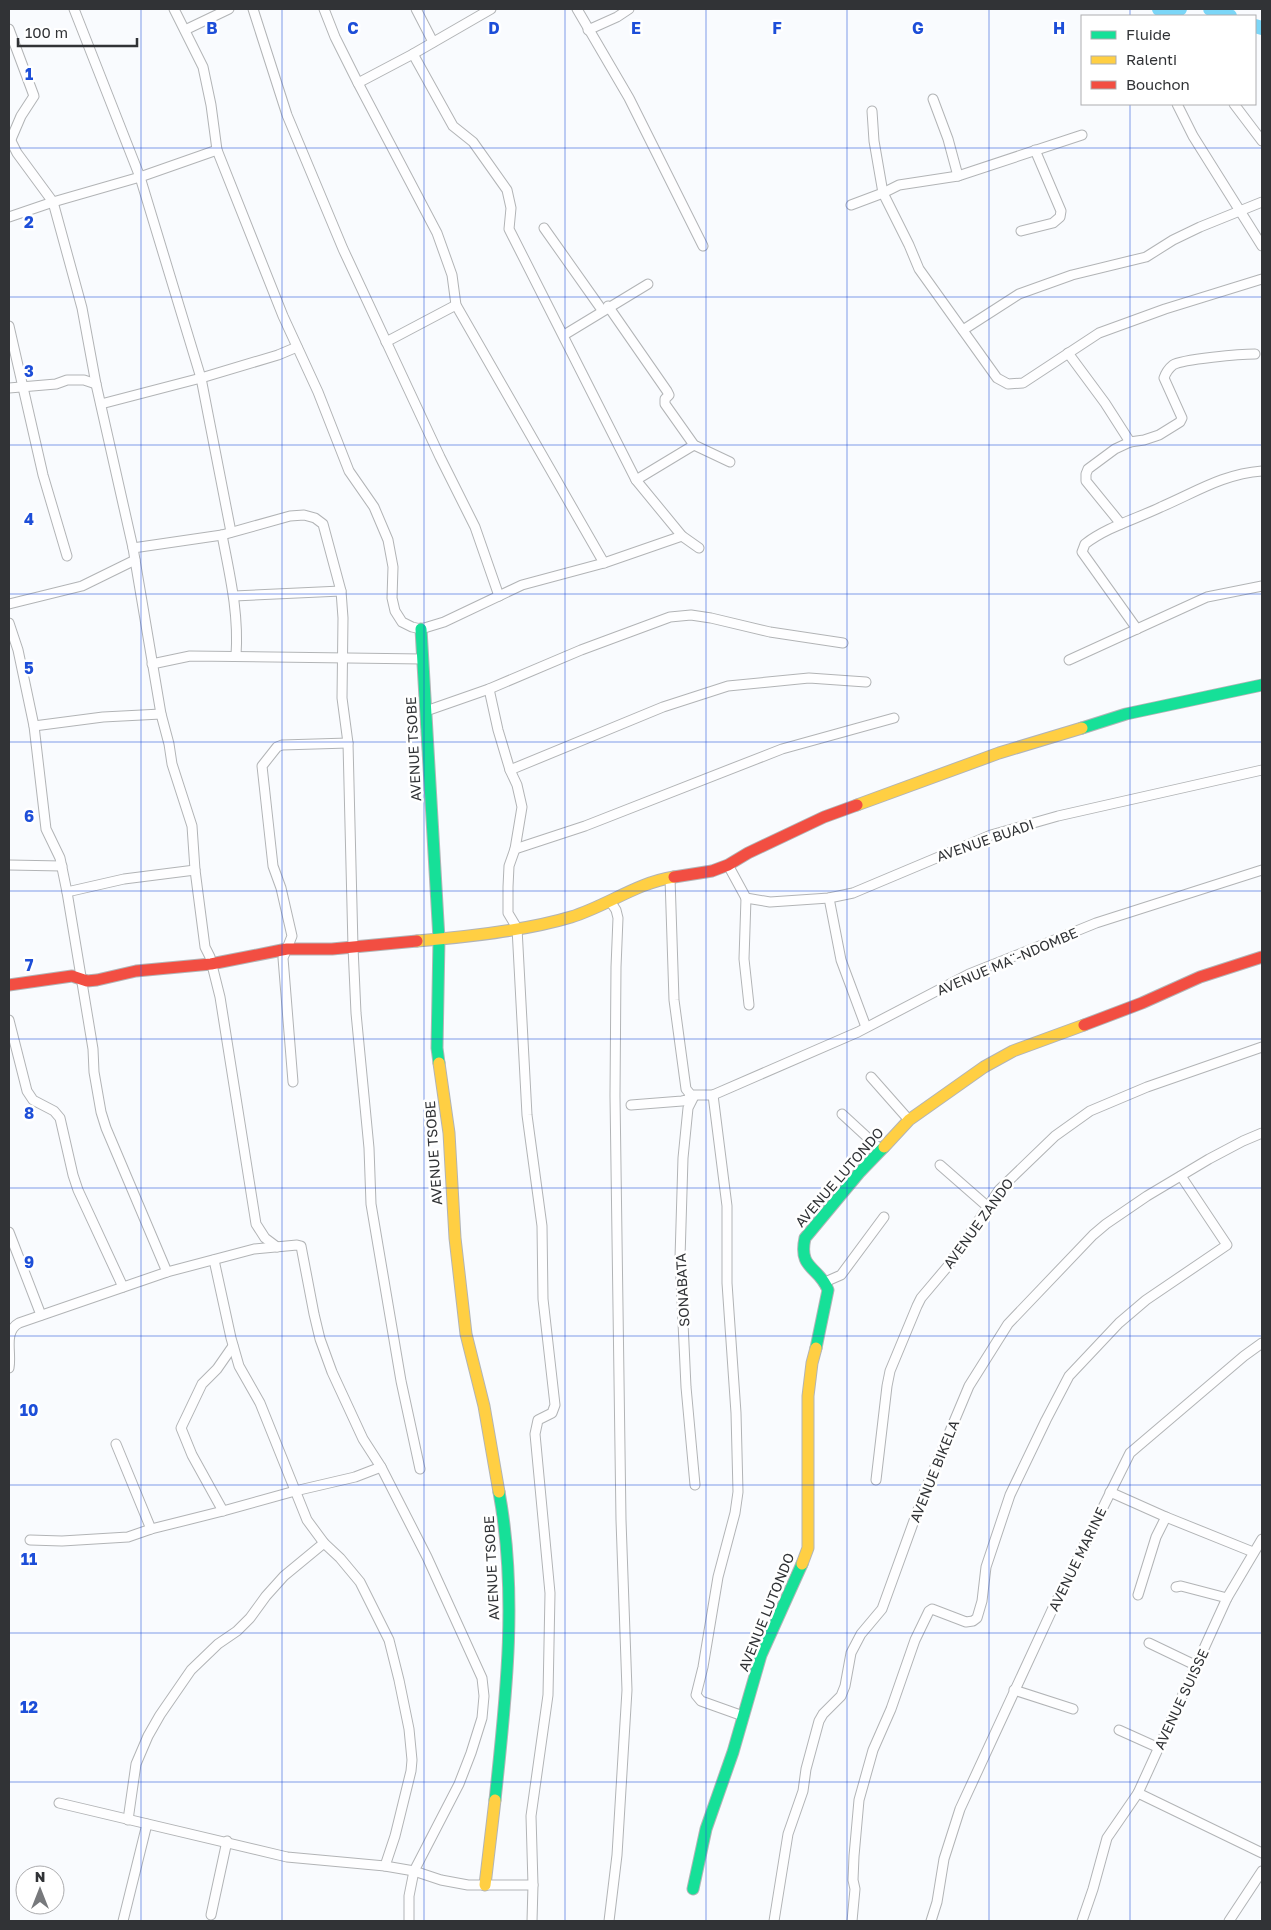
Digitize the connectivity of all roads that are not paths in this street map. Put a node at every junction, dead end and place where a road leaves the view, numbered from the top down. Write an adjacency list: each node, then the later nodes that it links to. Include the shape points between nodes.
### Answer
1 (74, 9): 26 (street)
2 (174, 9): 11 (street)
3 (229, 9): 11 (street)
4 (253, 9): 44 (street, via 287,115)
5 (324, 9): 15 (street)
6 (416, 9): 13 (street)
7 (490, 9): 13 (street)
8 (577, 9): 12 (street)
9 (629, 9): 12 (street)
10 (9, 29): 21 (street, via 34,96)
11 (185, 30): 23 (street, via 203,67)
12 (588, 30): 35 (street, via 629,98)
13 (432, 42): 14 (street)
14 (413, 54): 15 (street); 43 (street, via 453,126 473,142 507,190 511,208 509,230)
15 (358, 83): 39 (street, via 437,233 452,275)
16 (933, 99): 25 (street)
17 (1178, 105): 31 (street)
18 (1235, 105): 22 (street)
19 (872, 111): 27 (street)
20 (1082, 135): 24 (street)
21 (10, 141): 28 (street)
22 (1262, 141)
23 (217, 150): 26 (street); 45 (street)
24 (1035, 150): 25 (street); 34 (street, via 1061,211 1060,217 1053,224)
25 (958, 176): 27 (street, via 899,185)
26 (140, 177): 28 (street); 48 (street)
27 (883, 193): 30 (street); 42 (street, via 919,269)
28 (52, 202): 32 (street); 49 (street, via 82,308)
29 (1262, 202): 31 (street)
30 (851, 205)
31 (1240, 211): 36 (street); 42 (street, via 1200,227 1146,256 1072,274 1020,294)
32 (9, 217)
33 (544, 228): 40 (street)
34 (1021, 232)
35 (703, 246)
36 (1262, 246)
37 (1262, 279): 46 (street, via 1132,320 1099,333)
38 (648, 284): 40 (street)
39 (456, 305): 44 (street); 66 (street)
40 (605, 308): 43 (street); 54 (street, via 668,391 665,404)
41 (9, 326): 50 (street)
42 (962, 330): 46 (street, via 997,378 1008,384 1023,383)
43 (564, 335): 57 (street)
44 (386, 342): 70 (street, via 475,527)
45 (297, 347): 48 (street); 74 (street, via 349,471 382,523 393,567 395,611 402,622)
46 (1068, 353): 53 (street)
47 (1255, 354): 53 (street, via 1174,364 1164,378 1182,418 1180,422 1159,435)
48 (201, 378): 52 (street); 59 (street)
49 (96, 384): 50 (street, via 67,380); 52 (street)
50 (23, 386): 51 (street); 64 (street, via 43,475)
51 (9, 388)
52 (101, 404): 62 (street)
53 (1130, 442): 58 (street, via 1088,469 1085,478)
54 (694, 445): 55 (street); 57 (street)
55 (730, 462)
56 (1262, 471): 58 (street, via 1214,481)
57 (636, 480): 61 (street)
58 (1120, 524): 73 (street, via 1085,544 1082,552)
59 (232, 532): 60 (street); 68 (street, via 290,516 315,518 323,524)
60 (222, 535): 62 (street); 69 (street)
61 (682, 536): 63 (street); 66 (street)
62 (133, 548): 65 (street)
63 (699, 548)
64 (67, 556)
65 (135, 560): 71 (street, via 82,586); 80 (street)
66 (604, 563): 70 (street, via 522,585)
67 (1262, 586): 73 (street, via 1207,597)
68 (341, 591): 69 (street); 77 (street)
69 (234, 596): 76 (street)
70 (499, 596): 74 (street)
71 (9, 604)
72 (9, 623): 87 (street)
73 (1137, 629): 79 (street)
74 (421, 630): 78 (street, AVENUE TSOBE)
75 (843, 643): 83 (street, via 692,615 670,617)
76 (236, 656): 77 (street); 80 (street, via 190,656)
77 (342, 658): 78 (street); 88 (street, via 342,698)
78 (423, 659): 84 (street, AVENUE TSOBE)
79 (1069, 660)
80 (152, 664): 85 (street)
81 (866, 682): 89 (street, via 809,678 728,686 663,707)
82 (1262, 685): 93 (street, via 1126,714 999,753 824,817)
83 (489, 689): 84 (street); 89 (street)
84 (426, 711): 103 (street, AVENUE TSOBE)
85 (161, 714): 87 (street); 95 (street, via 172,764 192,826)
86 (894, 718): 91 (street, via 782,749 585,826)
87 (34, 726): 94 (street, via 46,829)
88 (348, 743): 104 (street); 105 (street, via 282,745 262,766 273,866 292,936)
89 (510, 770): 91 (street, via 522,807)
90 (1262, 770): 100 (street, AVENUE BUADI, via 1058,816 999,833 853,893)
91 (515, 849): 102 (street, via 509,866 508,913)
92 (9, 865): 94 (street)
93 (728, 865): 97 (street); 99 (street)
94 (62, 866): 98 (street)
95 (195, 870): 98 (street); 107 (street, via 205,947)
96 (1262, 870): 112 (street, AVENUE MA¨-NDOMBE, via 1096,923 1037,946 969,974)
97 (670, 878): 101 (street, via 643,884); 116 (street, via 674,1000 686,1089)
98 (67, 892): 108 (street)
99 (746, 898): 100 (street, AVENUE BUADI, via 770,902); 110 (street, via 744,959)
100 (829, 898): 112 (street, via 841,960)
101 (610, 901): 102 (street, via 573,916); 179 (street, via 618,918 616,1105 621,1520 627,1690 617,1855)
102 (517, 928): 103 (street); 173 (street, via 527,1115 542,1226 543,1299 555,1405 552,1414 538,1420 535,1434 550,1593 548,1695 531,1816)
103 (439, 939): 104 (street); 172 (street, AVENUE TSOBE, via 437,1048 449,1133 462,1300 506,1529 508,1663)
104 (353, 946): 105 (street); 141 (street, via 371,1204 400,1381)
105 (288, 949): 107 (street); 115 (street, via 283,958)
106 (1262, 957): 120 (street, AVENUE LUTONDO, via 1200,977 1142,1003 1013,1051 955,1086)
107 (211, 964): 108 (street, via 136,970 97,980); 127 (street, via 220,998)
108 (82, 979): 109 (street, via 59,977); 132 (street, via 101,1112)
109 (9, 985)
110 (749, 1005)
111 (9, 1020): 134 (street, via 27,1091 33,1100 60,1118 78,1190)
112 (866, 1027): 117 (street, AVENUE MA¨-NDOMBE)
113 (1262, 1047): 125 (street, AVENUE ZANDO, via 1147,1087 1090,1111 1041,1149 999,1190)
114 (870, 1077): 120 (street)
115 (293, 1082)
116 (693, 1096): 117 (street); 118 (street, via 682,1101); 143 (street, SONABATA, via 688,1108 683,1158 680,1258 686,1387)
117 (709, 1096): 160 (street, via 727,1206 727,1283 738,1492 696,1695 701,1701)
118 (631, 1105)
119 (842, 1114): 122 (street)
120 (909, 1120): 122 (street, AVENUE LUTONDO)
121 (1262, 1133): 124 (street, AVENUE BIKELA)
122 (880, 1149): 133 (street, AVENUE LUTONDO, via 805,1238 802,1251 805,1261)
123 (940, 1165): 125 (street)
124 (1181, 1176): 180 (street, AVENUE BIKELA, via 1093,1234 1008,1324 969,1386 924,1492 882,1609 851,1652 841,1696 819,1721 803,1791 788,1834); 181 (street, via 1227,1245 1146,1300 1119,1323 1069,1376 1010,1495 986,1567 977,1618 966,1622 941,1611 929,1611 873,1750 859,1800)
125 (988, 1207): 142 (street, AVENUE ZANDO, via 948,1266 921,1298 890,1371)
126 (884, 1217): 133 (street, via 841,1275)
127 (258, 1230): 129 (street); 130 (street)
128 (9, 1232): 135 (street)
129 (277, 1247): 130 (street); 140 (street, via 302,1246 320,1339 363,1439)
130 (254, 1249): 131 (street)
131 (214, 1260): 132 (street); 137 (street)
132 (167, 1272): 134 (street)
133 (825, 1282): 160 (street, AVENUE LUTONDO, via 828,1296 808,1396 808,1548 761,1655)
134 (123, 1288): 135 (street)
135 (41, 1315): 138 (street, via 19,1323 10,1331)
136 (1262, 1344): 145 (street, AVENUE MARINE, via 1130,1453)
137 (233, 1346): 144 (street); 146 (street, via 202,1384 181,1428 192,1456)
138 (9, 1368)
139 (116, 1444): 148 (street)
140 (381, 1467): 144 (street, via 355,1477); 170 (street, via 427,1557 482,1678 484,1696 482,1718 464,1771)
141 (420, 1469)
142 (876, 1480)
143 (695, 1485)
144 (295, 1490): 146 (street); 151 (street, via 307,1520)
145 (1110, 1492): 147 (street); 158 (street, AVENUE MARINE)
146 (223, 1511): 148 (street)
147 (1166, 1517): 152 (street); 154 (street, via 1150,1553)
148 (151, 1529): 149 (street, via 112,1539)
149 (30, 1540)
150 (1262, 1540): 152 (street, AVENUE SUISSE)
151 (324, 1543): 165 (street, via 284,1576 244,1624 191,1670 160,1715 136,1764); 169 (street, via 360,1582 389,1640 409,1729 411,1771)
152 (1254, 1552): 155 (street, AVENUE SUISSE)
153 (1176, 1587): 155 (street)
154 (1138, 1595)
155 (1228, 1598): 157 (street, AVENUE SUISSE)
156 (1149, 1643): 157 (street)
157 (1197, 1666): 162 (street, AVENUE SUISSE)
158 (1014, 1690): 159 (street); 182 (street, AVENUE MARINE, via 955,1822)
159 (1073, 1709)
160 (743, 1716): 174 (street, AVENUE LUTONDO, via 706,1829)
161 (1119, 1730): 162 (street)
162 (1159, 1748): 163 (street, AVENUE SUISSE)
163 (1138, 1793): 168 (street); 183 (street, AVENUE SUISSE, via 1107,1838)
164 (59, 1803): 165 (street)
165 (128, 1820): 166 (street)
166 (147, 1824): 167 (street); 176 (street)
167 (227, 1841): 169 (street, via 286,1857); 175 (street)
168 (1262, 1853)
169 (385, 1866): 170 (street)
170 (414, 1871): 172 (street, via 441,1880); 177 (street)
171 (1262, 1871): 184 (street)
172 (485, 1885): 173 (street)
173 (533, 1885): 178 (street)
174 (693, 1889)
175 (211, 1915)
176 (123, 1921)
177 (409, 1921)
178 (532, 1921)
179 (609, 1921)
180 (774, 1921)
181 (852, 1921)
182 (931, 1921)
183 (1082, 1921)
184 (1229, 1921)

